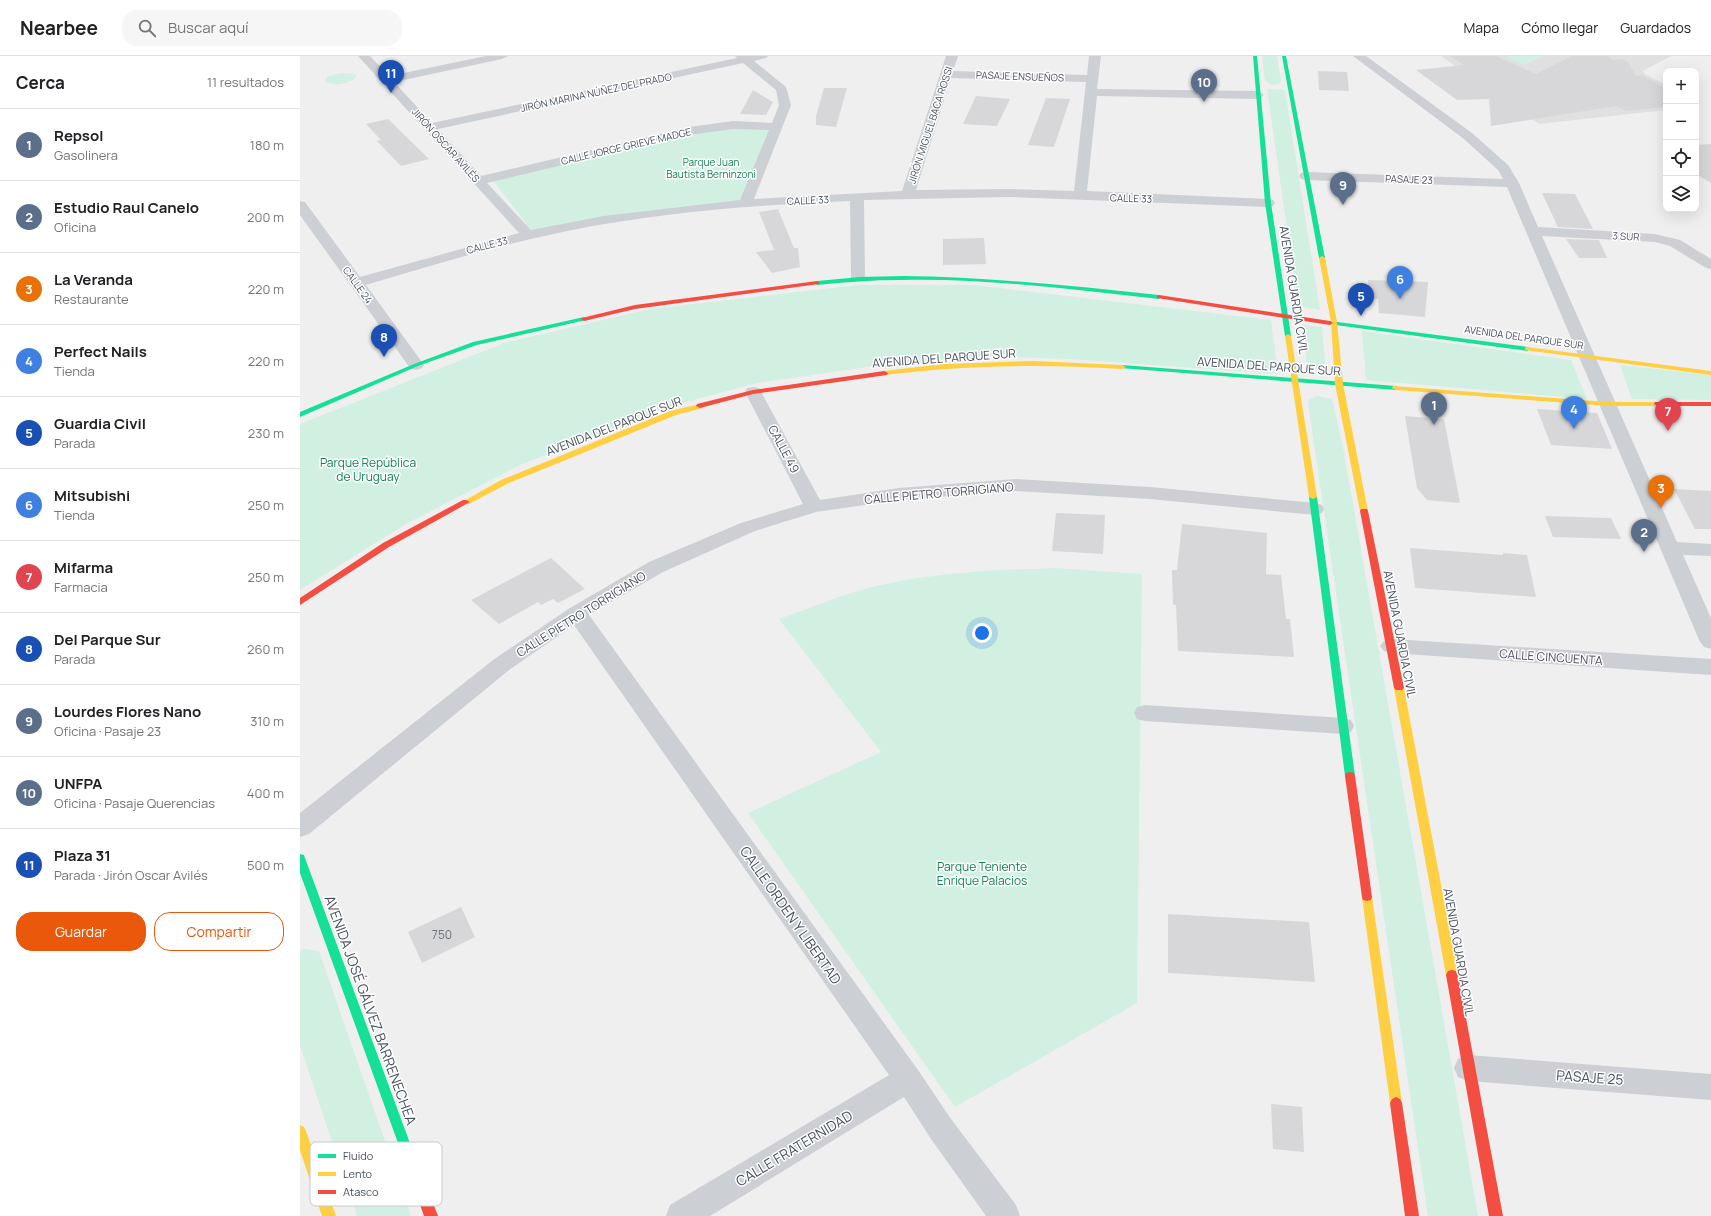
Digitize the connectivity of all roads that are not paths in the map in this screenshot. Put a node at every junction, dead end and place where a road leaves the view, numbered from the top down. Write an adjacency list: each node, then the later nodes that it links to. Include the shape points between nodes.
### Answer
1 (364, 56): 12 (street, JIRÓN OSCAR AVILÉS)
2 (502, 56): 12 (street)
3 (762, 56): 9 (street, JIRÓN MARINA NÚÑEZ DEL PRADO)
4 (952, 56): 10 (street, JIRÓN MIGUEL BACA ROSSI)
5 (1095, 56): 11 (street)
6 (1255, 56): 14 (main road, AVENIDA GUARDIA CIVIL)
7 (1284, 56): 18 (main road, AVENIDA GUARDIA CIVIL, via 1286,87)
8 (1360, 56): 20 (street, via 1468,136 1503,168)
9 (744, 58): 16 (street, JIRÓN MARINA NÚÑEZ DEL PRADO); 17 (street, via 782,89 785,105)
10 (946, 74): 11 (street, PASAJE ENSUEÑOS); 21 (street, JIRÓN MIGUEL BACA ROSSI)
11 (1093, 79): 15 (street)
12 (386, 80): 16 (street, JIRÓN OSCAR AVILÉS)
13 (1270, 89): 14 (main road)
14 (1258, 91): 15 (street); 24 (main road, AVENIDA GUARDIA CIVIL)
15 (1092, 92): 22 (street)
16 (429, 127): 19 (street, JIRÓN OSCAR AVILÉS)
17 (777, 127): 19 (street, CALLE JORGE GRIEVE MADGE, via 733,125 689,131); 25 (street)
18 (1306, 176): 20 (street, PASAJE 23); 33 (main road, AVENIDA GUARDIA CIVIL)
19 (478, 181): 28 (street, JIRÓN OSCAR AVILÉS)
20 (1512, 183): 27 (street)
21 (908, 194): 22 (street, CALLE 33, via 1012,193); 23 (street, CALLE 33)
22 (1080, 196): 24 (street, CALLE 33)
23 (857, 197): 25 (street, CALLE 33); 30 (street)
24 (1268, 203): 32 (main road, AVENIDA GUARDIA CIVIL)
25 (745, 204): 28 (street, CALLE 33, via 638,215)
26 (302, 210): 31 (street, CALLE 24)
27 (1533, 230): 29 (street, 3 SUR, via 1655,238 1675,243); 34 (street)
28 (528, 235): 31 (street, CALLE 33, via 462,251)
29 (1711, 265)
30 (858, 278): 32 (main road, via 989,280 1178,300); 35 (main road, via 635,307 475,343)
31 (356, 283): 35 (street, CALLE 24)
32 (1285, 317): 33 (main road); 37 (main road, AVENIDA GUARDIA CIVIL)
33 (1334, 322): 34 (main road, AVENIDA DEL PARQUE SUR); 38 (main road, AVENIDA GUARDIA CIVIL)
34 (1587, 356): 36 (main road, AVENIDA DEL PARQUE SUR); 40 (street)
35 (416, 365): 42 (main road)
36 (1711, 373)
37 (1296, 380): 38 (main road, AVENIDA DEL PARQUE SUR); 39 (main road, AVENIDA DEL PARQUE SUR, via 1084,364 992,364 893,372); 44 (main road, AVENIDA GUARDIA CIVIL)
38 (1339, 384): 40 (main road, AVENIDA DEL PARQUE SUR); 50 (main road, AVENIDA GUARDIA CIVIL)
39 (753, 392): 43 (street, CALLE 49); 47 (main road, AVENIDA DEL PARQUE SUR, via 672,413 504,482 386,545)
40 (1608, 404): 41 (main road, AVENIDA DEL PARQUE SUR); 45 (street)
41 (1711, 404)
42 (300, 415)
43 (814, 507): 44 (street, CALLE PIETRO TORRIGIANO, via 899,494 1016,485 1150,493); 48 (street, CALLE PIETRO TORRIGIANO, via 748,527 656,567)
44 (1315, 509): 53 (main road, AVENIDA GUARDIA CIVIL)
45 (1670, 548): 46 (street); 49 (street)
46 (1711, 550)
47 (300, 602)
48 (577, 613): 54 (street, CALLE PIETRO TORRIGIANO, via 501,665); 57 (street, CALLE ORDEN Y LIBERTAD)
49 (1711, 642)
50 (1390, 646): 51 (street, CALLE CINCUENTA); 56 (main road, AVENIDA GUARDIA CIVIL)
51 (1711, 667)
52 (1145, 713): 53 (street)
53 (1343, 726): 68 (main road, AVENIDA GUARDIA CIVIL)
54 (300, 828)
55 (301, 864): 60 (main road, AVENIDA JOSÉ GÁLVEZ BARRENECHEA)
56 (1468, 1068): 58 (street, PASAJE 25); 69 (main road, AVENIDA GUARDIA CIVIL)
57 (908, 1079): 66 (street, CALLE FRATERNIDAD); 67 (street, CALLE ORDEN Y LIBERTAD)
58 (1711, 1087)
59 (300, 1131): 61 (main road)
60 (404, 1142)
61 (310, 1160)
62 (326, 1206): 64 (main road)
63 (427, 1206): 65 (main road, AVENIDA JOSÉ GÁLVEZ BARRENECHEA)
64 (329, 1216)
65 (431, 1216)
66 (681, 1216)
67 (1005, 1216)
68 (1412, 1216)
69 (1496, 1216)

